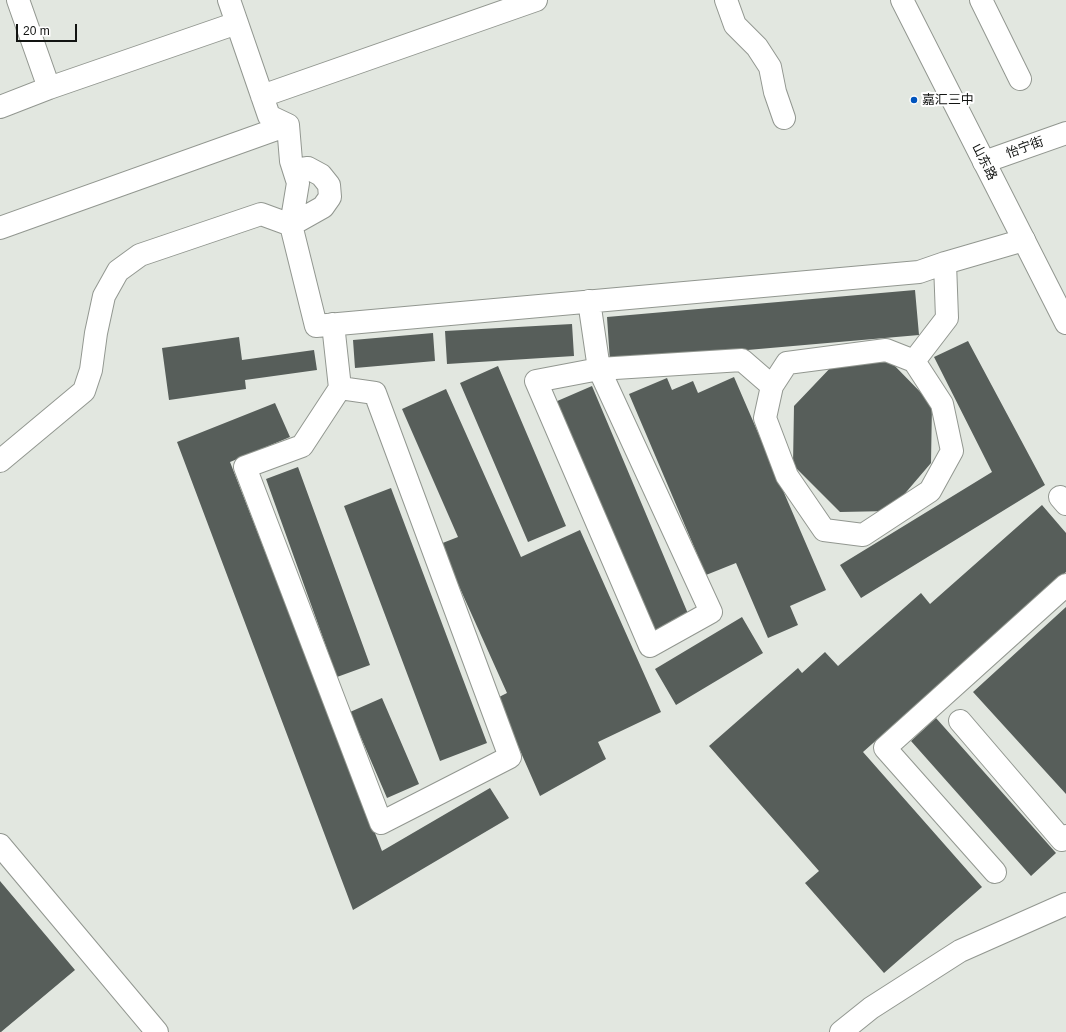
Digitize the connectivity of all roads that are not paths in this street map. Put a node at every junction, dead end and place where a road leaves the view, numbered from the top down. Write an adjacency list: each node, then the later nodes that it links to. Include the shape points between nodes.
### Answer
1 (18, 0): 9 (street)
2 (229, 0): 7 (street)
3 (536, 0): 10 (street)
4 (726, 0): 12 (street, via 735,24 757,47 770,67)
5 (902, 0): 15 (street, 山东路)
6 (981, 0): 8 (street)
7 (237, 23): 9 (street); 10 (street)
8 (1020, 79)
9 (49, 88): 11 (street)
10 (262, 96): 13 (street, via 269,116)
11 (0, 107)
12 (784, 118)
13 (288, 125): 16 (street, via 290,161); 18 (street)
14 (1066, 133): 15 (street, 怡宁街)
15 (984, 162): 19 (street, 山东路)
16 (294, 170): 17 (street, via 298,183); 17 (street, via 308,168 321,175 329,185 330,197 323,207)
17 (291, 225): 22 (street, via 316,326); 28 (street, via 261,214 140,255 118,272 104,296 84,391)
18 (0, 228)
19 (1024, 240): 20 (street); 23 (street, 山东路)
20 (945, 263): 21 (street, via 919,272); 24 (street, via 947,318)
21 (589, 301): 22 (street); 25 (street)
22 (333, 324): 27 (street)
23 (1066, 324)
24 (914, 361): 26 (street, via 886,350 787,363); 26 (street, via 942,404 952,451 930,492 863,535 824,530 787,476 765,418)
25 (599, 369): 25 (street, via 711,612 650,646 536,381); 26 (street, via 742,360)
26 (772, 386)
27 (340, 388): 27 (street, via 375,393 510,757 381,823 245,467 302,446)
28 (0, 461)
29 (1066, 585): 33 (street, via 885,748)
30 (960, 721): 31 (street, via 1062,840)
31 (1066, 836)
32 (0, 845): 35 (street)
33 (995, 872)
34 (1066, 904): 36 (street, via 960,951 871,1008)
35 (156, 1032)
36 (841, 1032)

